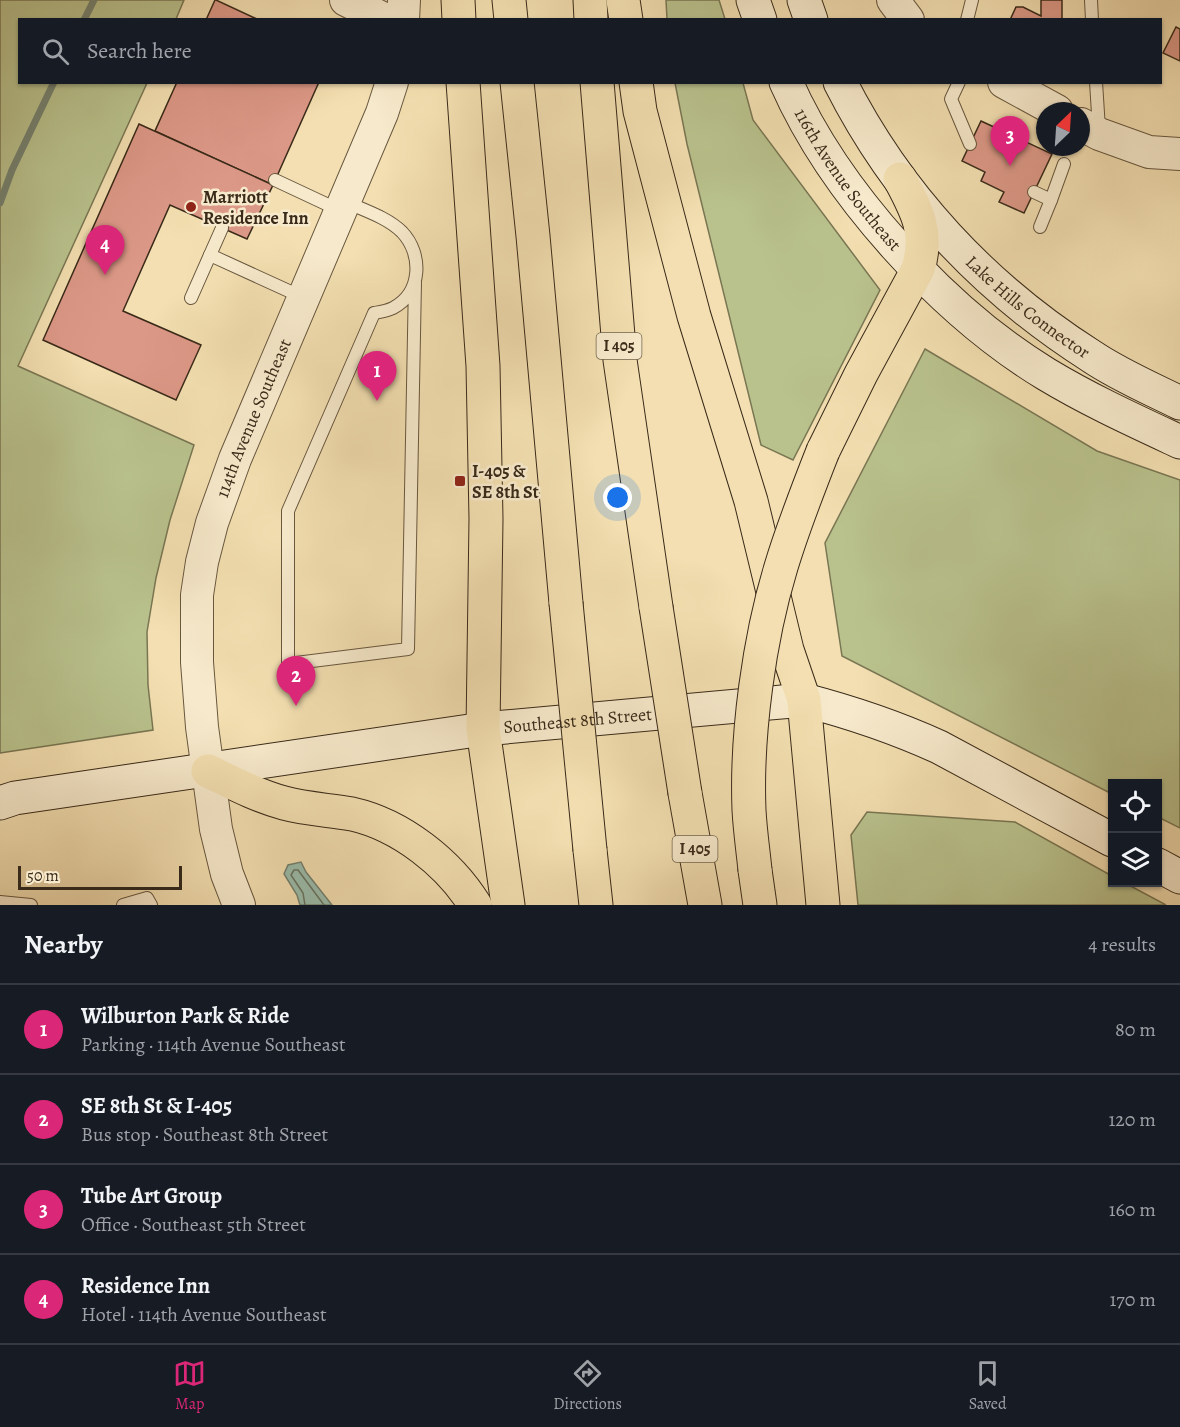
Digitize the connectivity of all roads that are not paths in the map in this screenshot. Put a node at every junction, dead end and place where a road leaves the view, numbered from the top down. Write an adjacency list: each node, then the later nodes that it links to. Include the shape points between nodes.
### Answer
1 (346, 0): 12 (street)
2 (405, 0): 13 (street)
3 (458, 0): 14 (highway)
4 (509, 0): 15 (highway)
5 (590, 0): 16 (highway)
6 (623, 0): 17 (highway)
7 (753, 0): 18 (main road)
8 (804, 0): 19 (main road)
9 (892, 0): 20 (street)
10 (972, 0): 21 (lane)
11 (1091, 0): 22 (lane)
12 (382, 18)
13 (403, 18)
14 (459, 18)
15 (511, 18)
16 (591, 18)
17 (626, 18)
18 (759, 18)
19 (810, 18)
20 (906, 18)
21 (968, 18)
22 (1092, 18)
23 (391, 84): 42 (street, 114th Avenue Southeast)
24 (463, 84): 53 (highway, via 483,366)
25 (517, 84): 66 (highway, bridge)
26 (597, 84): 67 (highway, I 405, bridge, via 620,360)
27 (636, 84): 52 (highway, via 694,316 751,501 787,650)
28 (787, 84): 47 (main road, 116th Avenue Southeast, via 820,145)
29 (841, 84): 38 (main road)
30 (958, 84): 35 (lane, via 951,99)
31 (1008, 84): 33 (street)
32 (1096, 84): 34 (lane)
33 (1041, 102)
34 (1090, 129): 36 (street, via 1149,152)
35 (970, 144)
36 (1180, 154)
37 (1065, 164): 41 (lane)
38 (900, 179): 47 (highway, via 921,225 922,253); 50 (main road, Lake Hills Connector, via 967,259 1023,308 1091,357)
39 (275, 180): 42 (lane)
40 (1034, 192): 41 (lane)
41 (1051, 201): 43 (lane)
42 (342, 206): 46 (lane, via 386,220 401,230 412,243 418,261); 48 (street, 114th Avenue Southeast)
43 (1040, 227)
44 (222, 228): 45 (lane)
45 (210, 255): 48 (lane); 49 (lane)
46 (415, 282): 46 (lane, via 408,649 288,664 288,511 374,313 403,300)
47 (911, 282): 51 (main road, via 954,305 1044,373); 68 (highway, bridge, via 823,451 780,569 753,721 749,811)
48 (304, 297): 54 (street, 114th Avenue Southeast, via 235,459 202,562 197,595 197,662)
49 (191, 298)
50 (1180, 403)
51 (1180, 442)
52 (804, 700): 53 (main road, Southeast 8th Street); 56 (main road, Southeast 8th Street, via 844,710 939,747); 69 (highway)
53 (483, 729): 54 (main road, Southeast 8th Street); 65 (highway)
54 (208, 771): 55 (main road, Southeast 8th Street); 63 (street, 114th Avenue Southeast, via 216,830); 64 (highway, via 285,803 355,815 391,829 448,871)
55 (5, 799)
56 (1108, 837)
57 (1162, 867): 58 (main road)
58 (1180, 877)
59 (0, 902): 60 (lane)
60 (31, 905)
61 (123, 905): 62 (lane, via 147,898)
62 (151, 905)
63 (238, 905)
64 (475, 905)
65 (508, 905)
66 (596, 905)
67 (705, 905)
68 (760, 905)
69 (823, 905)

